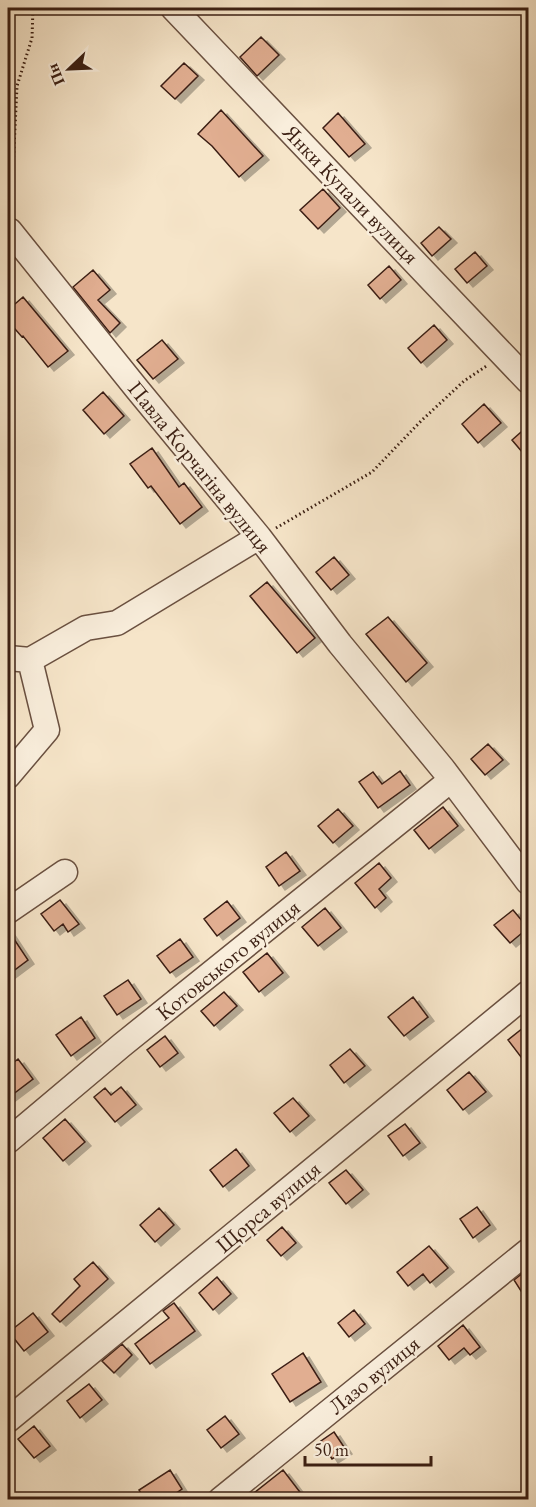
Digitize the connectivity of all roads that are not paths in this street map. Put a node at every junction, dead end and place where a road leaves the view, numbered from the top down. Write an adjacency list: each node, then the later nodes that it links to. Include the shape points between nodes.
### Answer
1 (173, 8): 3 (lane, Янки Купали вулиця)
2 (10, 231): 4 (lane, Павла Корчагіна вулиця)
3 (528, 381)
4 (258, 537): 5 (lane, via 117,623 86,628); 7 (lane, Павла Корчагіна вулиця)
5 (19, 659): 6 (lane, via 47,730)
6 (8, 776)
7 (451, 780): 9 (lane, Павла Корчагіна вулиця); 12 (lane, Котовського вулиця)
8 (65, 872): 10 (lane)
9 (528, 882)
10 (8, 911)
11 (528, 993): 14 (lane, Щорса вулиця)
12 (8, 1141)
13 (528, 1251): 15 (lane, Лазо вулиця)
14 (8, 1420)
15 (220, 1500)

